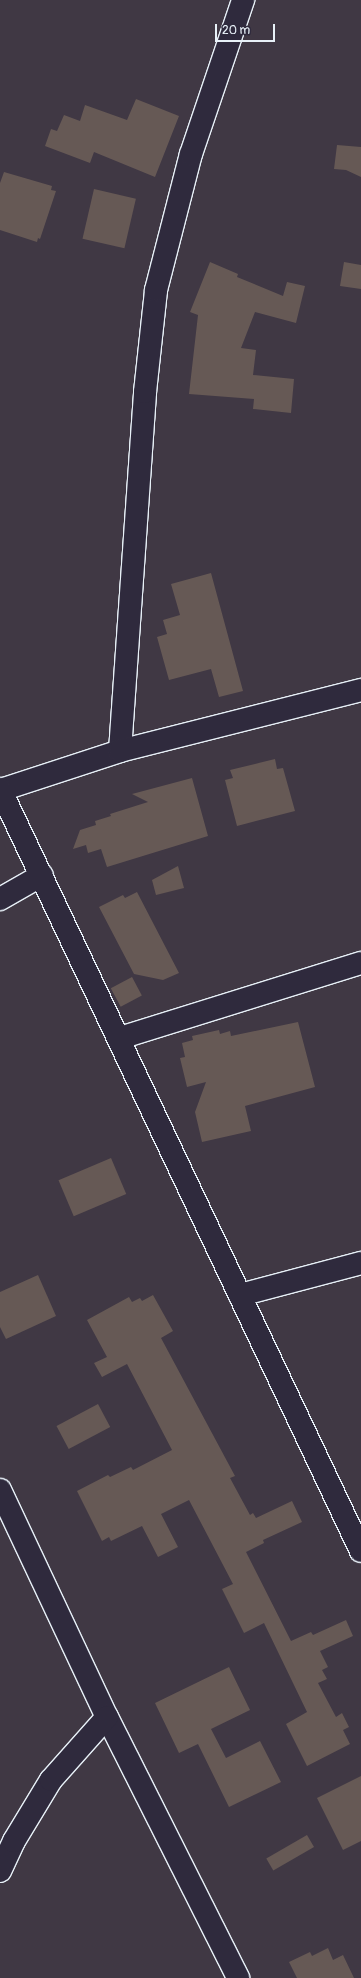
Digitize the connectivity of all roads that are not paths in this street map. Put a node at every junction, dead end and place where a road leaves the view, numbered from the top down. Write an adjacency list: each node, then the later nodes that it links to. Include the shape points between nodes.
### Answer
1 (243, 0): 3 (street, via 191,154 156,290 145,392)
2 (361, 690): 3 (street)
3 (120, 751): 4 (street)
4 (0, 789): 5 (street)
5 (42, 875): 6 (street); 8 (street)
6 (0, 899)
7 (361, 963): 8 (street)
8 (120, 1038): 10 (street)
9 (361, 1263): 10 (street)
10 (240, 1295): 12 (street)
11 (0, 1490): 13 (street)
12 (361, 1551)
13 (107, 1717): 14 (street, via 51,1780 14,1841); 15 (street)
14 (0, 1871)
15 (238, 1978)

